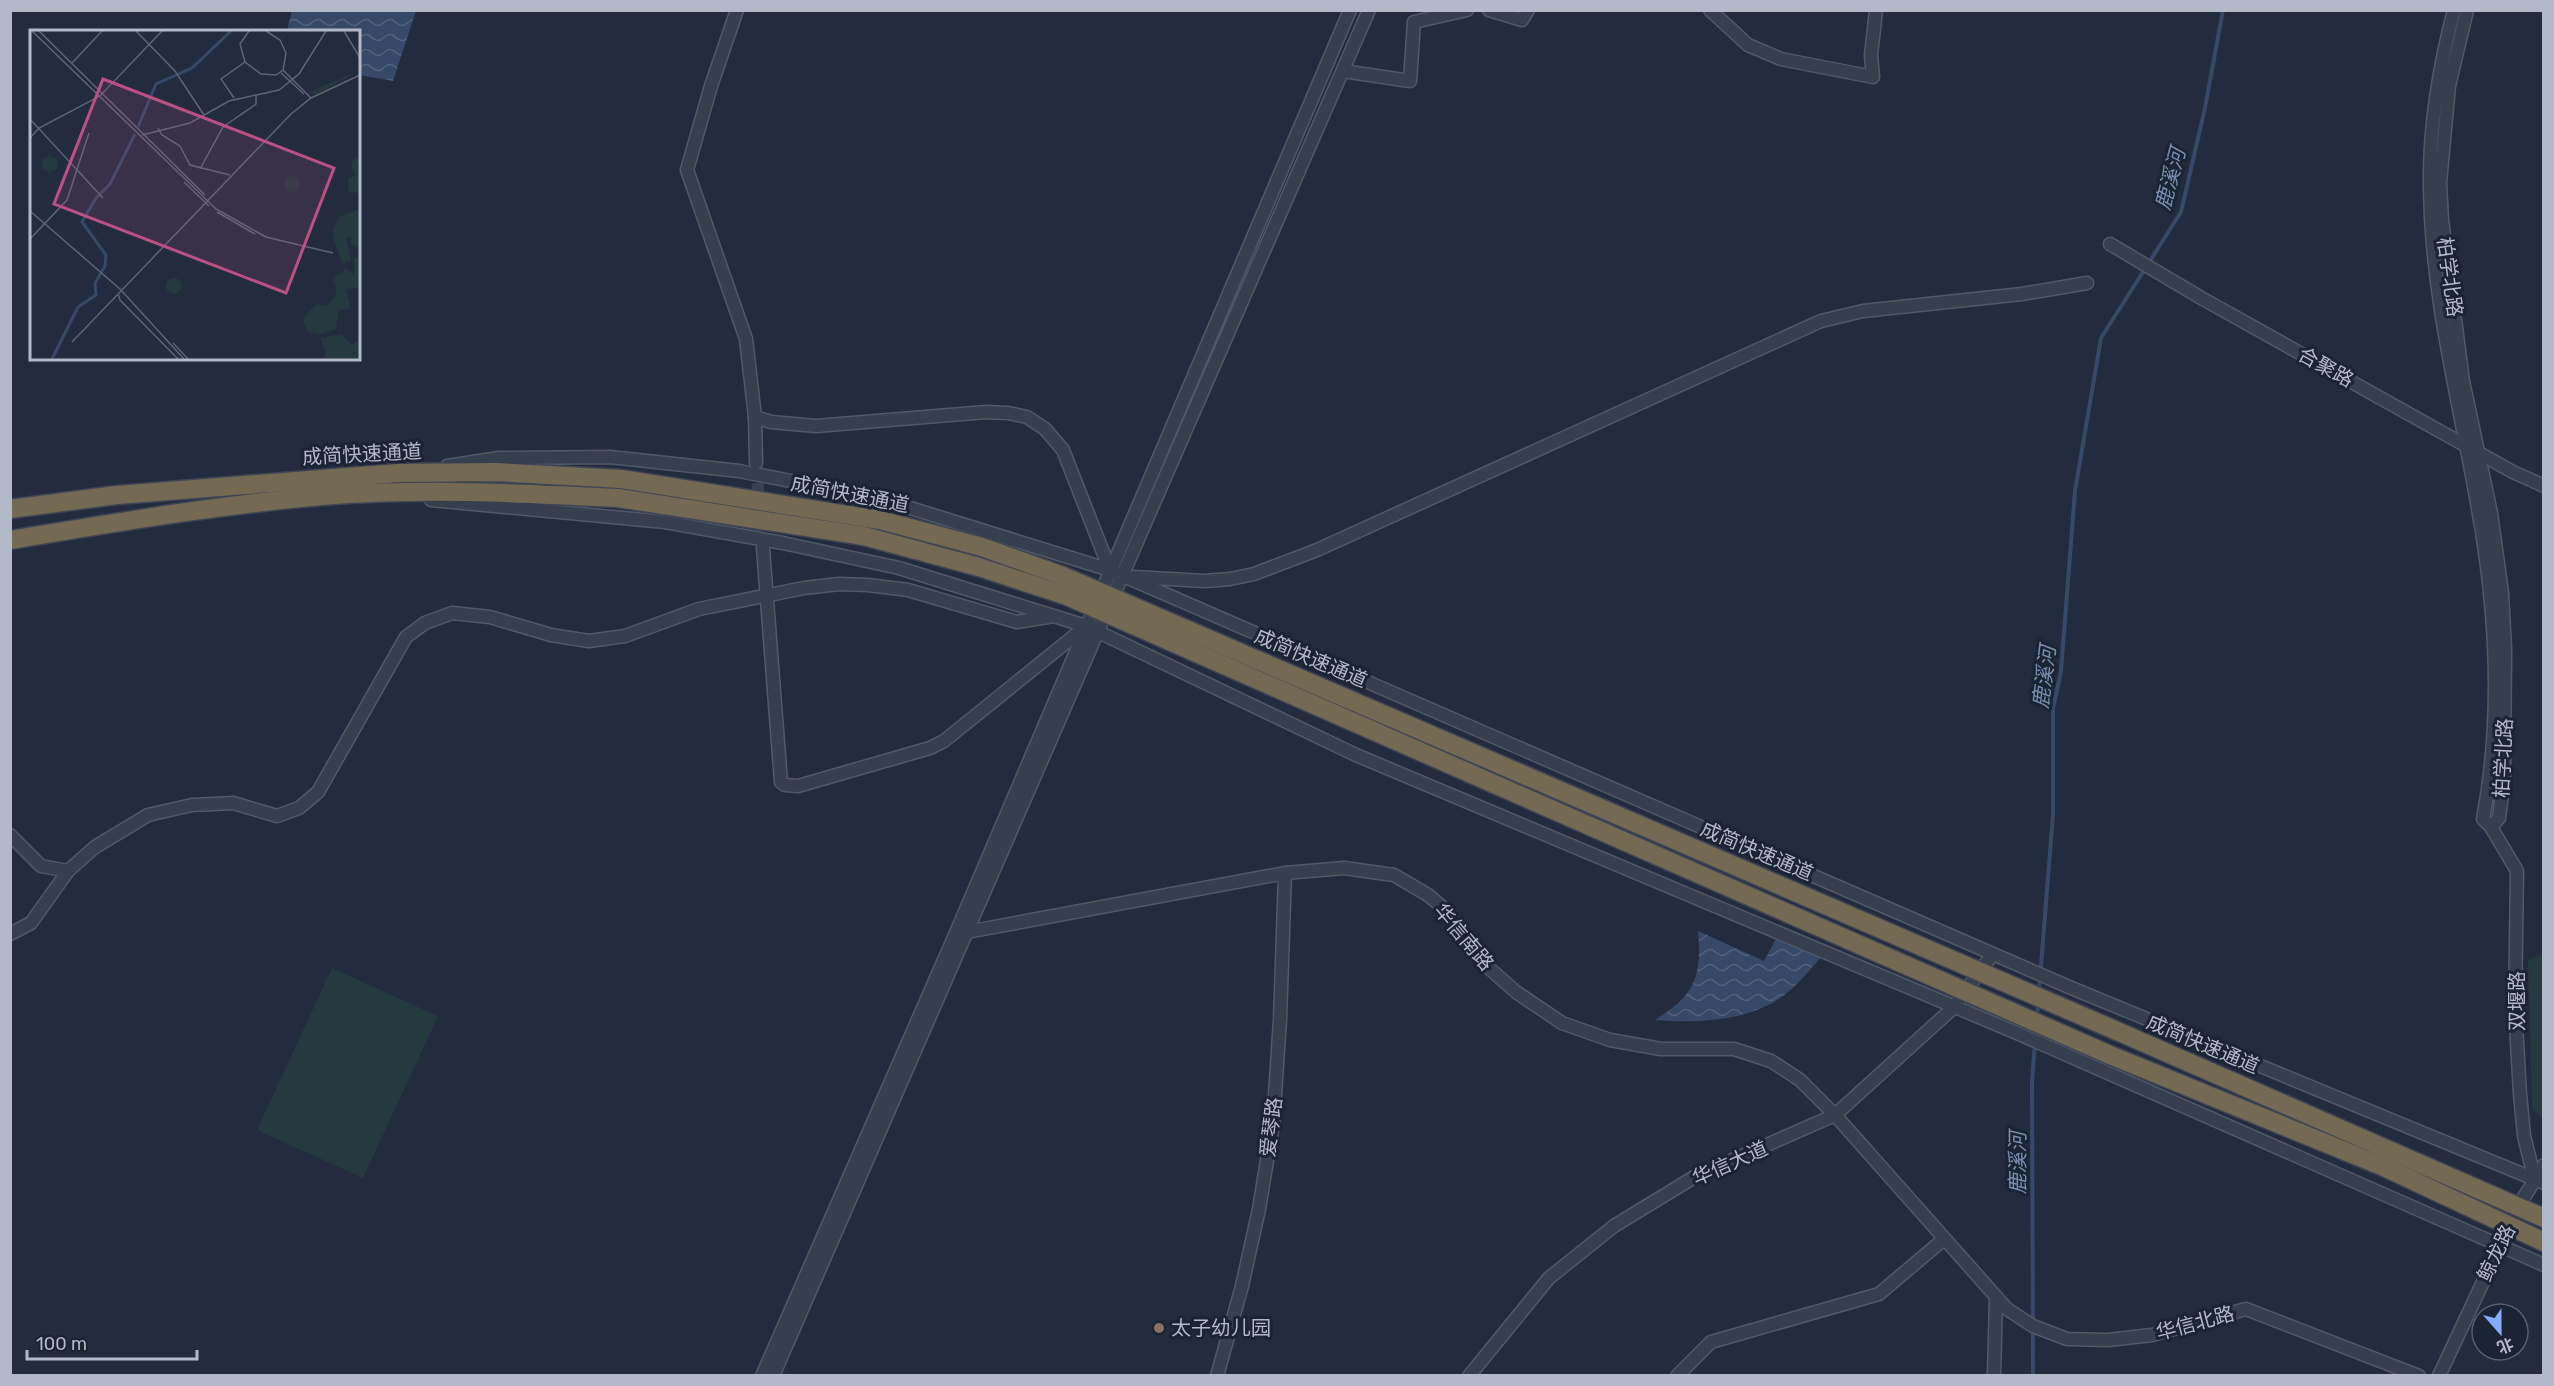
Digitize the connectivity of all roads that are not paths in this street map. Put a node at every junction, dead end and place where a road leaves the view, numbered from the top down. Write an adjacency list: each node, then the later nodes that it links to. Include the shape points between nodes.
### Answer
1 (737, 10): 14 (street, via 687,170 746,339)
2 (1350, 10): 25 (street)
3 (1369, 10): 11 (street)
4 (1467, 10): 11 (street, via 1414,22 1410,81)
5 (1489, 10): 6 (street, via 1522,20)
6 (1528, 10)
7 (1710, 10): 8 (street, via 1748,45 1780,59 1873,77)
8 (1876, 10)
9 (2454, 10): 15 (street, 柏学北路, via 2435,104 2430,188 2438,297)
10 (2467, 10): 16 (street, 柏学北路, via 2449,86 2440,183 2462,369)
11 (1343, 71): 26 (street)
12 (2110, 244): 15 (street, 合聚路)
13 (2087, 283): 26 (street, via 1863,311 1821,321 1317,550 1254,574 1205,581)
14 (754, 417): 17 (street); 25 (street, via 816,426 986,412 1027,417 1045,429 1063,450)
15 (2466, 445): 16 (street, 合聚路); 31 (street, 柏学北路, via 2491,603 2494,708 2483,819)
16 (2478, 452): 19 (street, 合聚路); 31 (street, 柏学北路, via 2496,544 2505,648 2504,780 2499,818)
17 (756, 463)
18 (398, 473): 20 (highway, 成简快速通道); 25 (street, via 499,458 610,457 739,471 878,498); 42 (highway, 成简快速通道, bridge, via 496,472 621,479 880,520 982,547 1063,576)
19 (2544, 486)
20 (323, 487): 21 (highway, 成简快速通道); 22 (highway, 成简快速通道, via 117,495); 23 (highway, 成简快速通道)
21 (367, 495): 28 (street, via 665,522 899,568); 44 (highway, 成简快速通道, bridge, via 479,491 618,498 864,536 1067,596 2110,1055 2384,1167)
22 (10, 509)
23 (10, 540)
24 (763, 548): 27 (street)
25 (1110, 570): 26 (street); 29 (street)
26 (1124, 576): 30 (street); 37 (street)
27 (767, 595): 28 (street, via 839,584 868,585 908,590 1017,622); 29 (street, via 781,782 785,785 798,786 944,741); 33 (street, via 699,609 625,636 589,641 551,635 490,617 452,613 425,623 406,637 318,792 298,808 278,816 233,803 192,805 148,815 94,847)
28 (1053, 616): 29 (street)
29 (1086, 626): 30 (street); 35 (street)
30 (1099, 631): 35 (street); 38 (street, via 1356,755)
31 (2491, 827): 41 (street, 双堰路, via 2517,871 2518,1062 2524,1136)
32 (10, 835): 33 (street, via 41,866)
33 (68, 871): 36 (street, via 31,923)
34 (1285, 873): 35 (street, 华信南路); 39 (street, 华信南路, via 1344,868 1394,875 1441,906 1489,968 1562,1023 1610,1040 1661,1049 1734,1049 1771,1060 1800,1080); 52 (street, 爱琴路, via 1273,1124 1257,1220)
35 (963, 930): 50 (street); 51 (street)
36 (10, 934)
37 (1992, 954): 38 (street, 华信大道); 41 (street)
38 (1953, 1008): 39 (street, 华信大道); 47 (street)
39 (1835, 1115): 45 (street, 华信南路); 53 (street, 华信大道, via 1696,1176 1614,1226 1549,1278)
40 (2544, 1165): 41 (street, 鲸龙路)
41 (2539, 1181): 42 (street, 鲸龙路)
42 (2518, 1208): 43 (highway, 成简快速通道); 44 (street, 鲸龙路)
43 (2544, 1218)
44 (2510, 1227): 46 (highway, 成简快速通道); 47 (street, 鲸龙路)
45 (1944, 1239): 49 (street, 华信北路); 54 (street, via 1879,1294 1711,1342)
46 (2544, 1242)
47 (2499, 1246): 48 (street); 57 (street, 鲸龙路)
48 (2544, 1265)
49 (1996, 1297): 55 (street); 56 (street, 华信北路, via 2033,1326 2067,1339 2152,1335 2246,1309)
50 (762, 1376)
51 (773, 1376)
52 (1217, 1376)
53 (1469, 1376)
54 (1677, 1376)
55 (1994, 1376)
56 (2419, 1376)
57 (2439, 1376)

